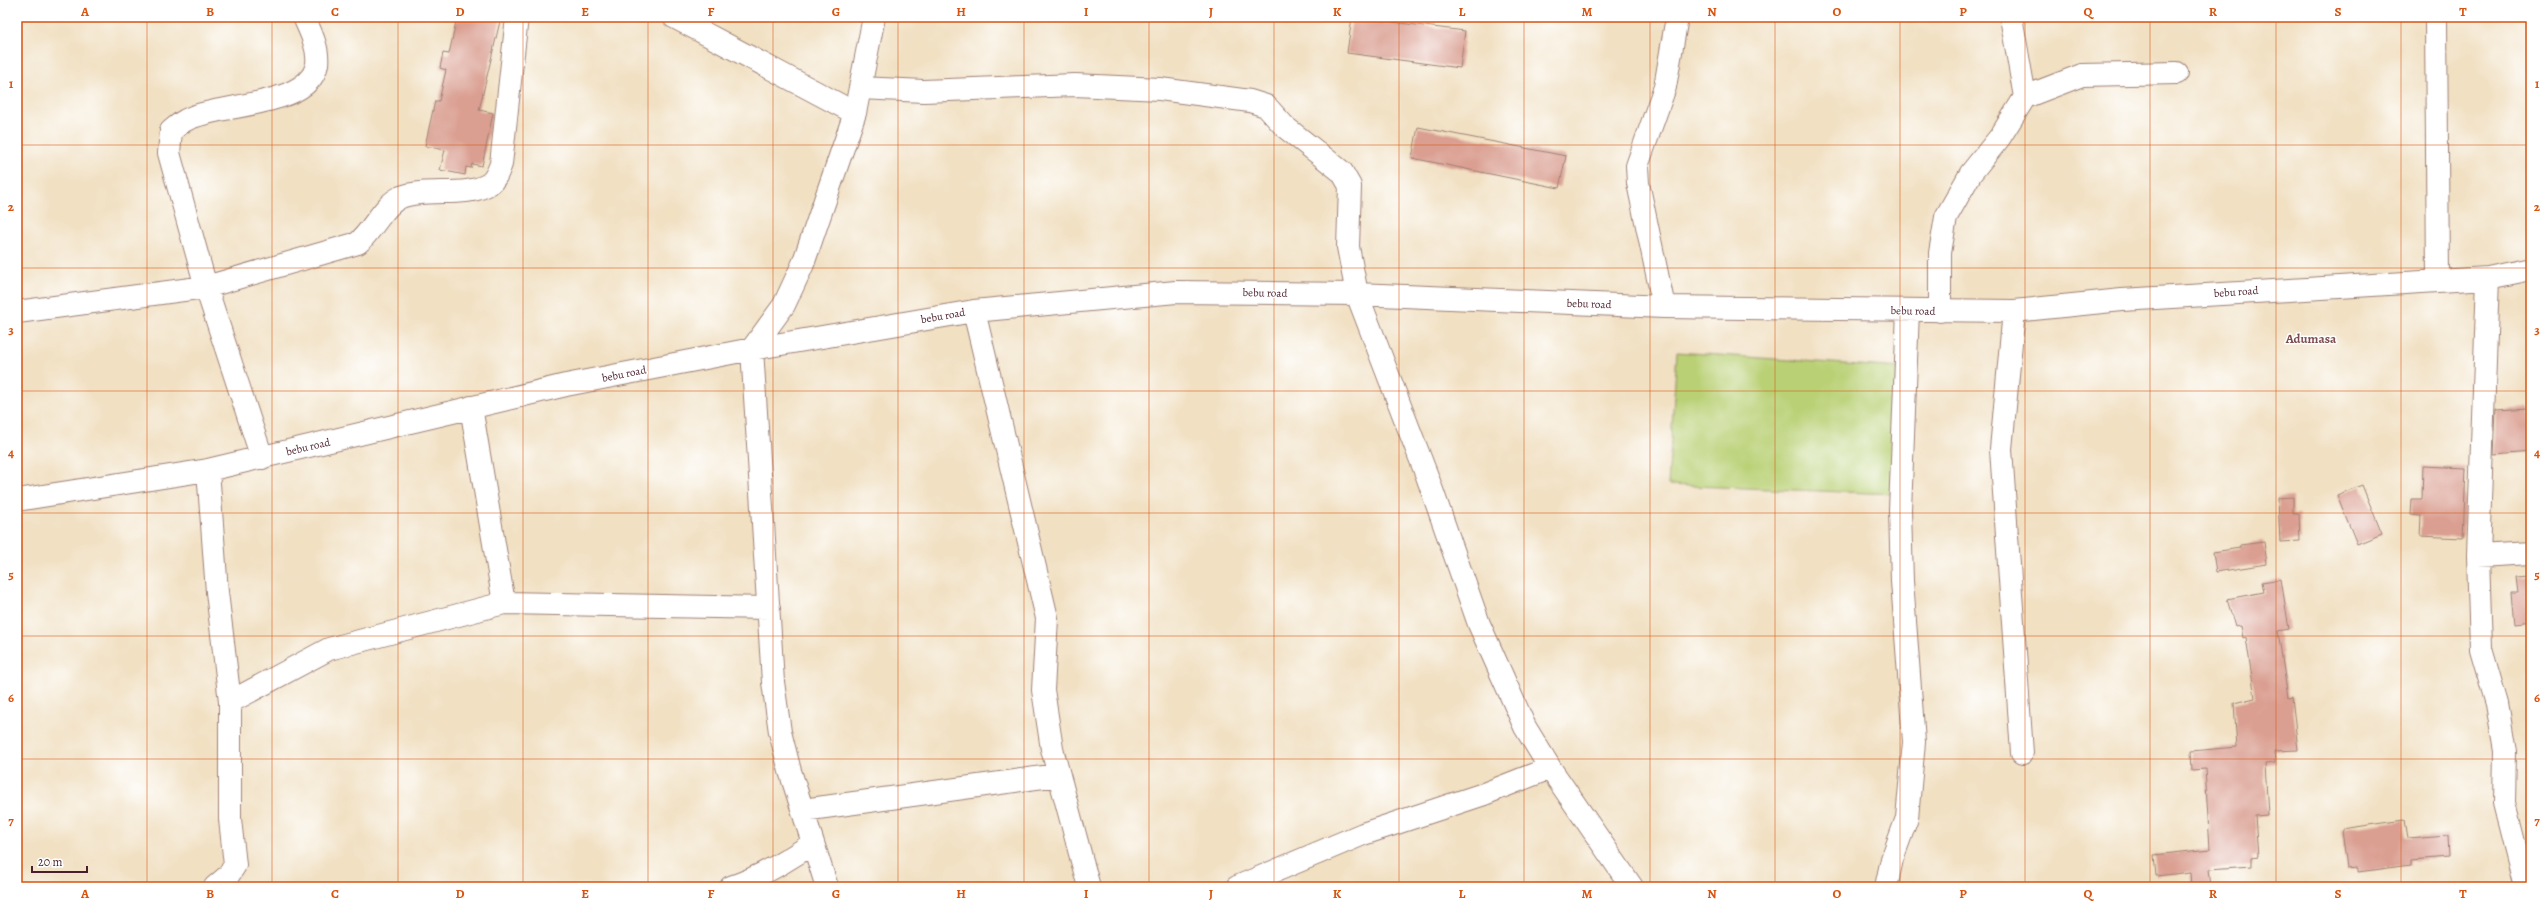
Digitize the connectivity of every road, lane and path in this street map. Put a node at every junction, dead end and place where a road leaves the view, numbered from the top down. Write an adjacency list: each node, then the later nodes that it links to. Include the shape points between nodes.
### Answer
1 (304, 17): 15 (street, via 316,46 317,64 310,80 292,93 186,119 171,131 169,153 174,176)
2 (518, 17): 15 (street, via 501,164 497,177 488,184 474,189 416,193 401,197 390,204 371,232 358,243)
3 (674, 17): 11 (street)
4 (874, 17): 9 (street)
5 (1677, 17): 17 (street, via 1665,87 1637,166 1638,183)
6 (2011, 17): 10 (street)
7 (2436, 17): 14 (street)
8 (2177, 73): 10 (street, via 2082,75)
9 (860, 88): 11 (street); 16 (street, via 924,91 1075,85 1160,89 1250,101 1266,106 1285,128 1342,172 1350,186 1348,247)
10 (2025, 97): 20 (street, via 2000,137 1971,173 1946,217 1940,253)
11 (855, 113): 23 (street, via 803,264 784,305)
12 (2531, 269): 13 (street, bebu road)
13 (2488, 278): 14 (street, bebu road); 29 (street)
14 (2438, 280): 21 (street, bebu road, via 2122,300)
15 (206, 287): 22 (street); 25 (street)
16 (1357, 294): 17 (street, bebu road); 19 (street, bebu road, via 1176,292); 34 (street, via 1427,476 1479,624 1525,727)
17 (1664, 307): 18 (street, bebu road)
18 (1908, 310): 20 (street, bebu road); 45 (street, via 1900,510 1902,581 1914,742 1907,818 1892,859)
19 (974, 311): 23 (street, bebu road); 35 (street, via 1047,618 1043,690)
20 (1940, 311): 21 (street, bebu road)
21 (2014, 311): 33 (street, via 2001,449)
22 (17, 312)
23 (752, 349): 24 (street, bebu road, via 566,385); 31 (street)
24 (471, 408): 25 (street, bebu road); 30 (street)
25 (262, 458): 26 (street, bebu road)
26 (208, 470): 27 (street, bebu road); 32 (street, via 217,592)
27 (17, 500)
28 (2531, 553): 29 (street)
29 (2478, 556): 38 (street, via 2481,649 2497,704 2505,751 2504,803)
30 (504, 603): 31 (street); 32 (street, via 329,649)
31 (769, 608): 36 (street, via 773,682 780,732)
32 (230, 702): 39 (street, via 230,819 235,865 228,876)
33 (2022, 753)
34 (1550, 768): 43 (street, via 1484,794 1363,834); 44 (street)
35 (1058, 775): 36 (street); 42 (street)
36 (803, 810): 37 (street)
37 (813, 842): 40 (street, via 787,861 749,881); 41 (street)
38 (2527, 886)
39 (215, 887)
40 (730, 887)
41 (827, 887)
42 (1089, 887)
43 (1237, 887)
44 (1632, 887)
45 (1886, 887)

